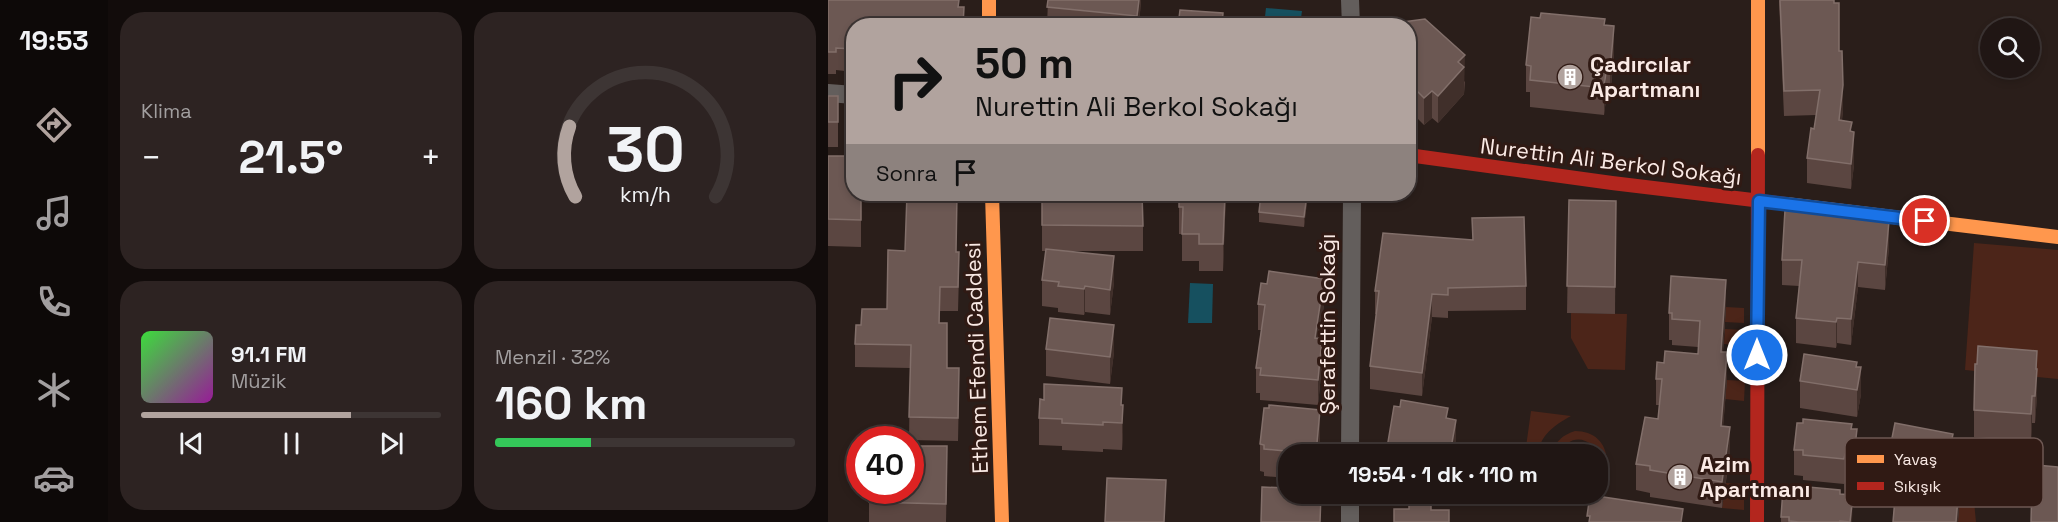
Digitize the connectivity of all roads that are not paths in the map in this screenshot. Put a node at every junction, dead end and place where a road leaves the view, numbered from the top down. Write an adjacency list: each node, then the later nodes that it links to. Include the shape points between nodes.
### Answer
1 (989, 0): 4 (street)
2 (1350, 0): 5 (street)
3 (1758, 0): 11 (street)
4 (989, 18)
5 (1351, 18)
6 (828, 93): 7 (street)
7 (846, 94)
8 (1416, 156): 11 (street, Nurettin Ali Berkol Sokağı)
9 (992, 201): 15 (street, Ethem Efendi Caddesi)
10 (1352, 201): 13 (street, Şerafettin Sokağı)
11 (1759, 201): 12 (street, Nurettin Ali Berkol Sokağı); 17 (street)
12 (2058, 237)
13 (1350, 444)
14 (1350, 504): 16 (street)
15 (1002, 522)
16 (1350, 522)
17 (1757, 522)

